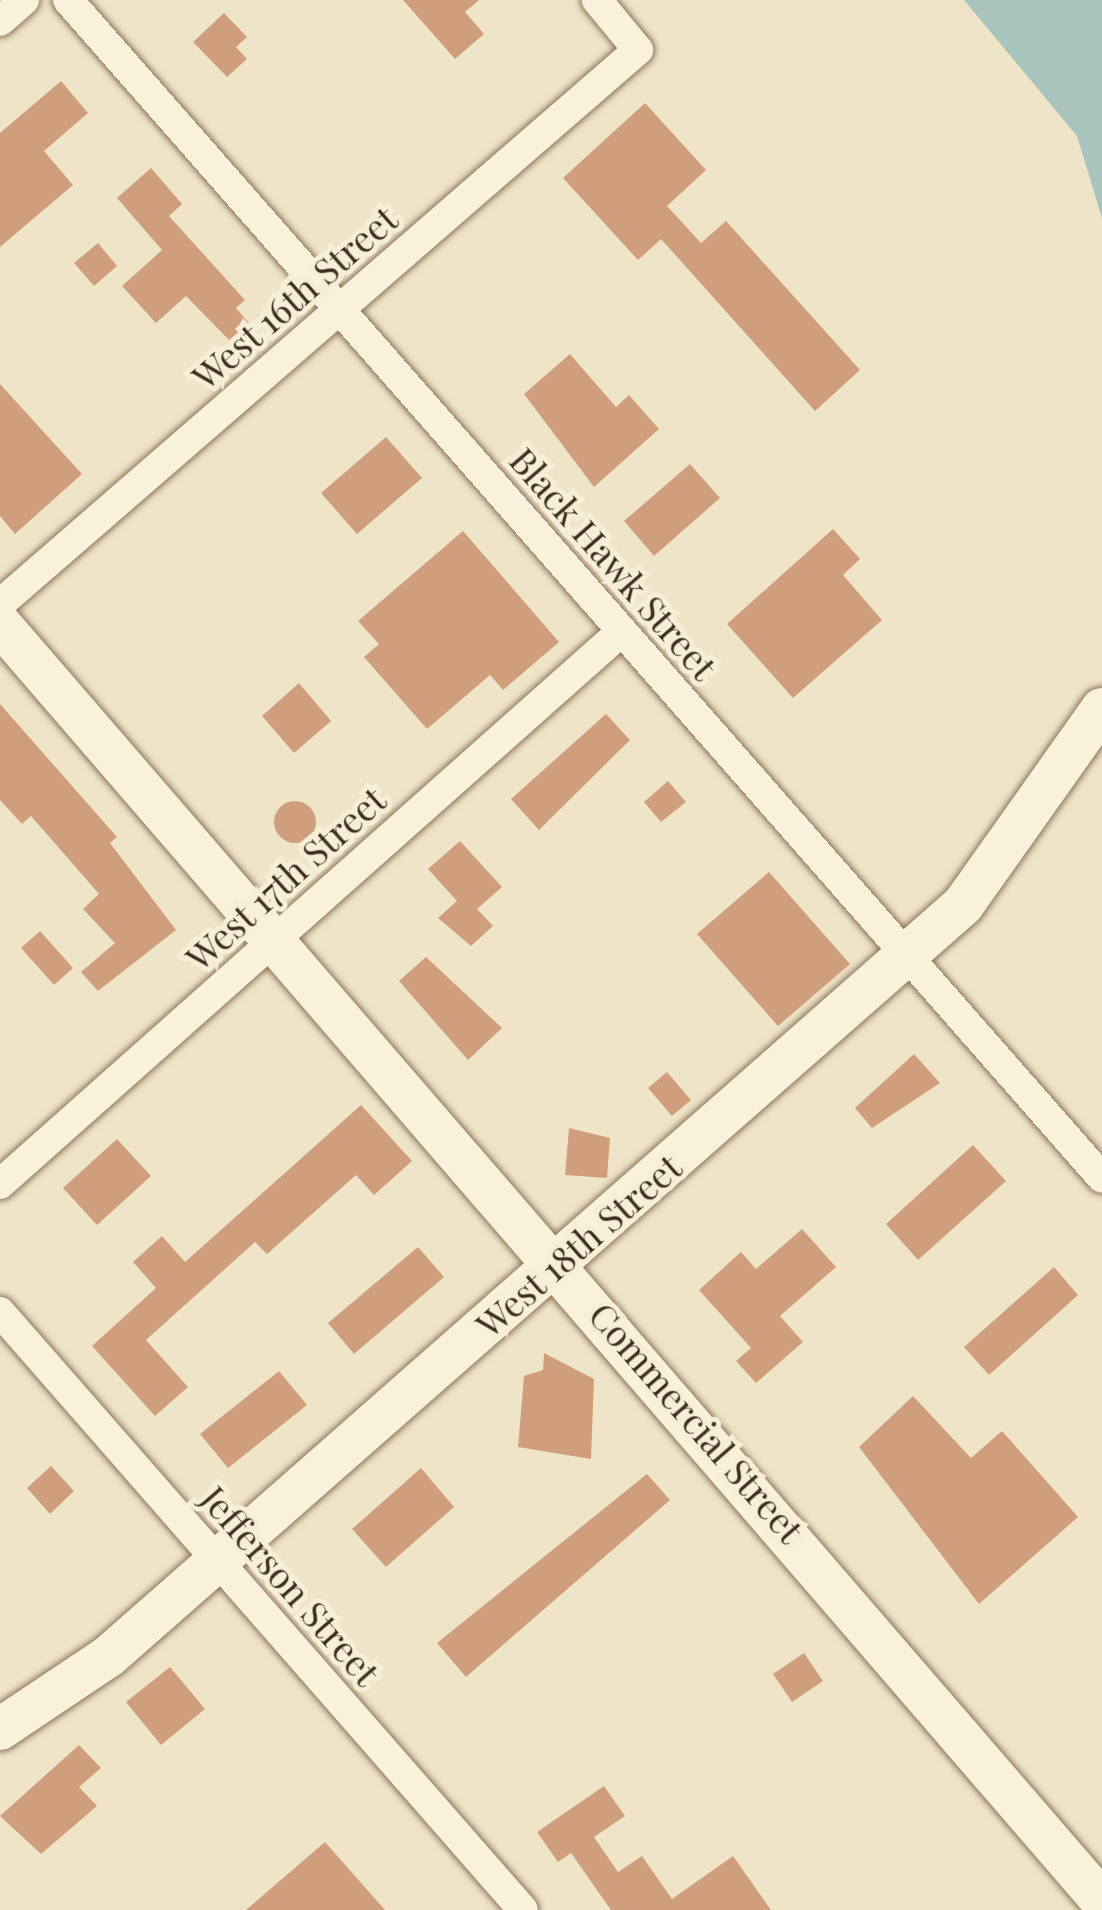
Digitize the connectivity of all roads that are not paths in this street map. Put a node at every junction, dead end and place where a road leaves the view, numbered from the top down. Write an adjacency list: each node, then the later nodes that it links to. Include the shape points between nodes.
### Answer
1 (24, 0): 4 (street)
2 (68, 0): 5 (street, Black Hawk Street)
3 (597, 0): 5 (street, West 16th Street, via 638,50)
4 (0, 21)
5 (339, 309): 6 (street, West 16th Street); 8 (street, Black Hawk Street)
6 (0, 604)
7 (0, 624): 10 (street, Commercial Street)
8 (622, 631): 10 (street, West 17th Street); 11 (street, Black Hawk Street)
9 (1102, 709): 11 (street, West 18th Street, via 993,870)
10 (275, 939): 13 (street, West 17th Street); 14 (street, Commercial Street)
11 (906, 955): 12 (street, Black Hawk Street); 14 (street, West 18th Street)
12 (1102, 1178)
13 (0, 1184)
14 (559, 1262): 16 (street, West 18th Street); 18 (street, Commercial Street)
15 (0, 1312): 16 (street, Jefferson Street)
16 (217, 1560): 17 (street, West 18th Street, via 73,1684); 19 (street, Jefferson Street)
17 (0, 1729)
18 (1102, 1901)
19 (523, 1910)

